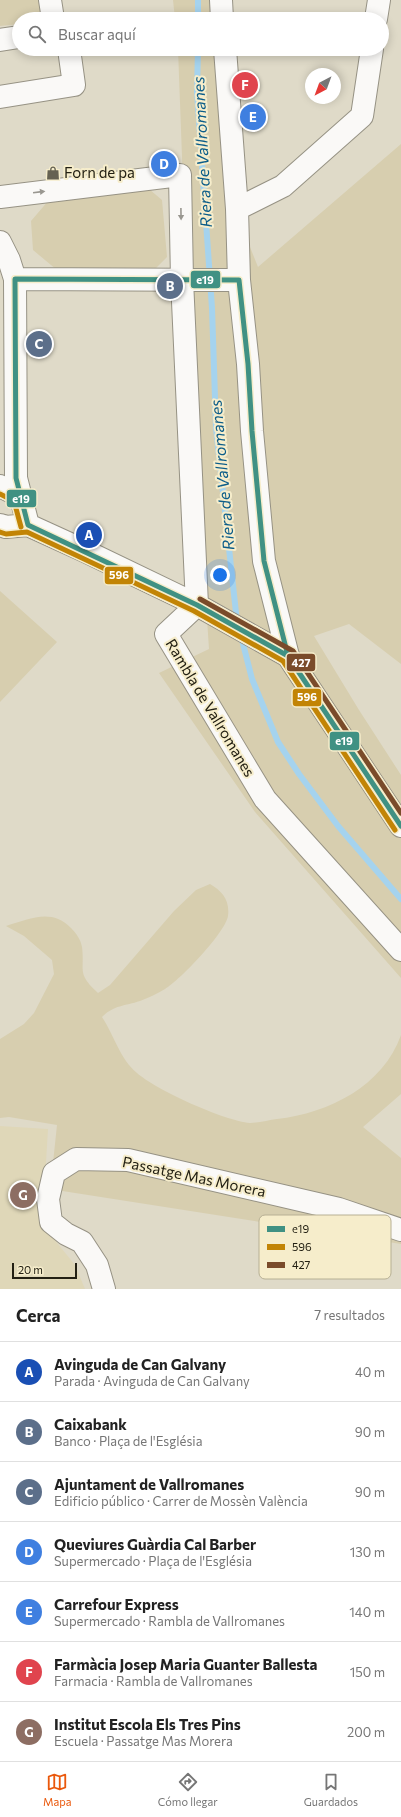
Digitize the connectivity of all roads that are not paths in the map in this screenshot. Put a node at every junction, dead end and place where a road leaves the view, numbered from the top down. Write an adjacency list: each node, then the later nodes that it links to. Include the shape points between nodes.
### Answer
1 (221, 0): 3 (street)
2 (379, 0): 4 (street)
3 (222, 12)
4 (377, 12)
5 (12, 38): 6 (street)
6 (0, 40)
7 (70, 56): 10 (street, via 74,85)
8 (225, 56): 12 (street)
9 (371, 56): 12 (street, via 362,116 283,186)
10 (0, 97)
11 (0, 197): 15 (street, one-way to 15, via 180,175)
12 (237, 209): 16 (street)
13 (0, 242): 14 (street)
14 (15, 279): 15 (street); 18 (street, via 16,478)
15 (182, 280): 16 (street); 21 (street)
16 (239, 280): 22 (street, via 264,561)
17 (0, 486): 18 (street)
18 (20, 496): 20 (street)
19 (0, 525): 20 (street, via 6,528)
20 (28, 526): 21 (street)
21 (197, 605): 22 (street); 24 (street, Rambla de Vallromanes, via 166,634 265,799)
22 (288, 656): 23 (street)
23 (401, 826)
24 (401, 950)
25 (357, 1215): 28 (street, Passatge Mas Morera, via 128,1160 76,1159 54,1173 48,1198 52,1222 66,1234 82,1242 97,1264)
26 (391, 1227): 27 (street, Passatge Mas Morera)
27 (401, 1230)
28 (104, 1289)

